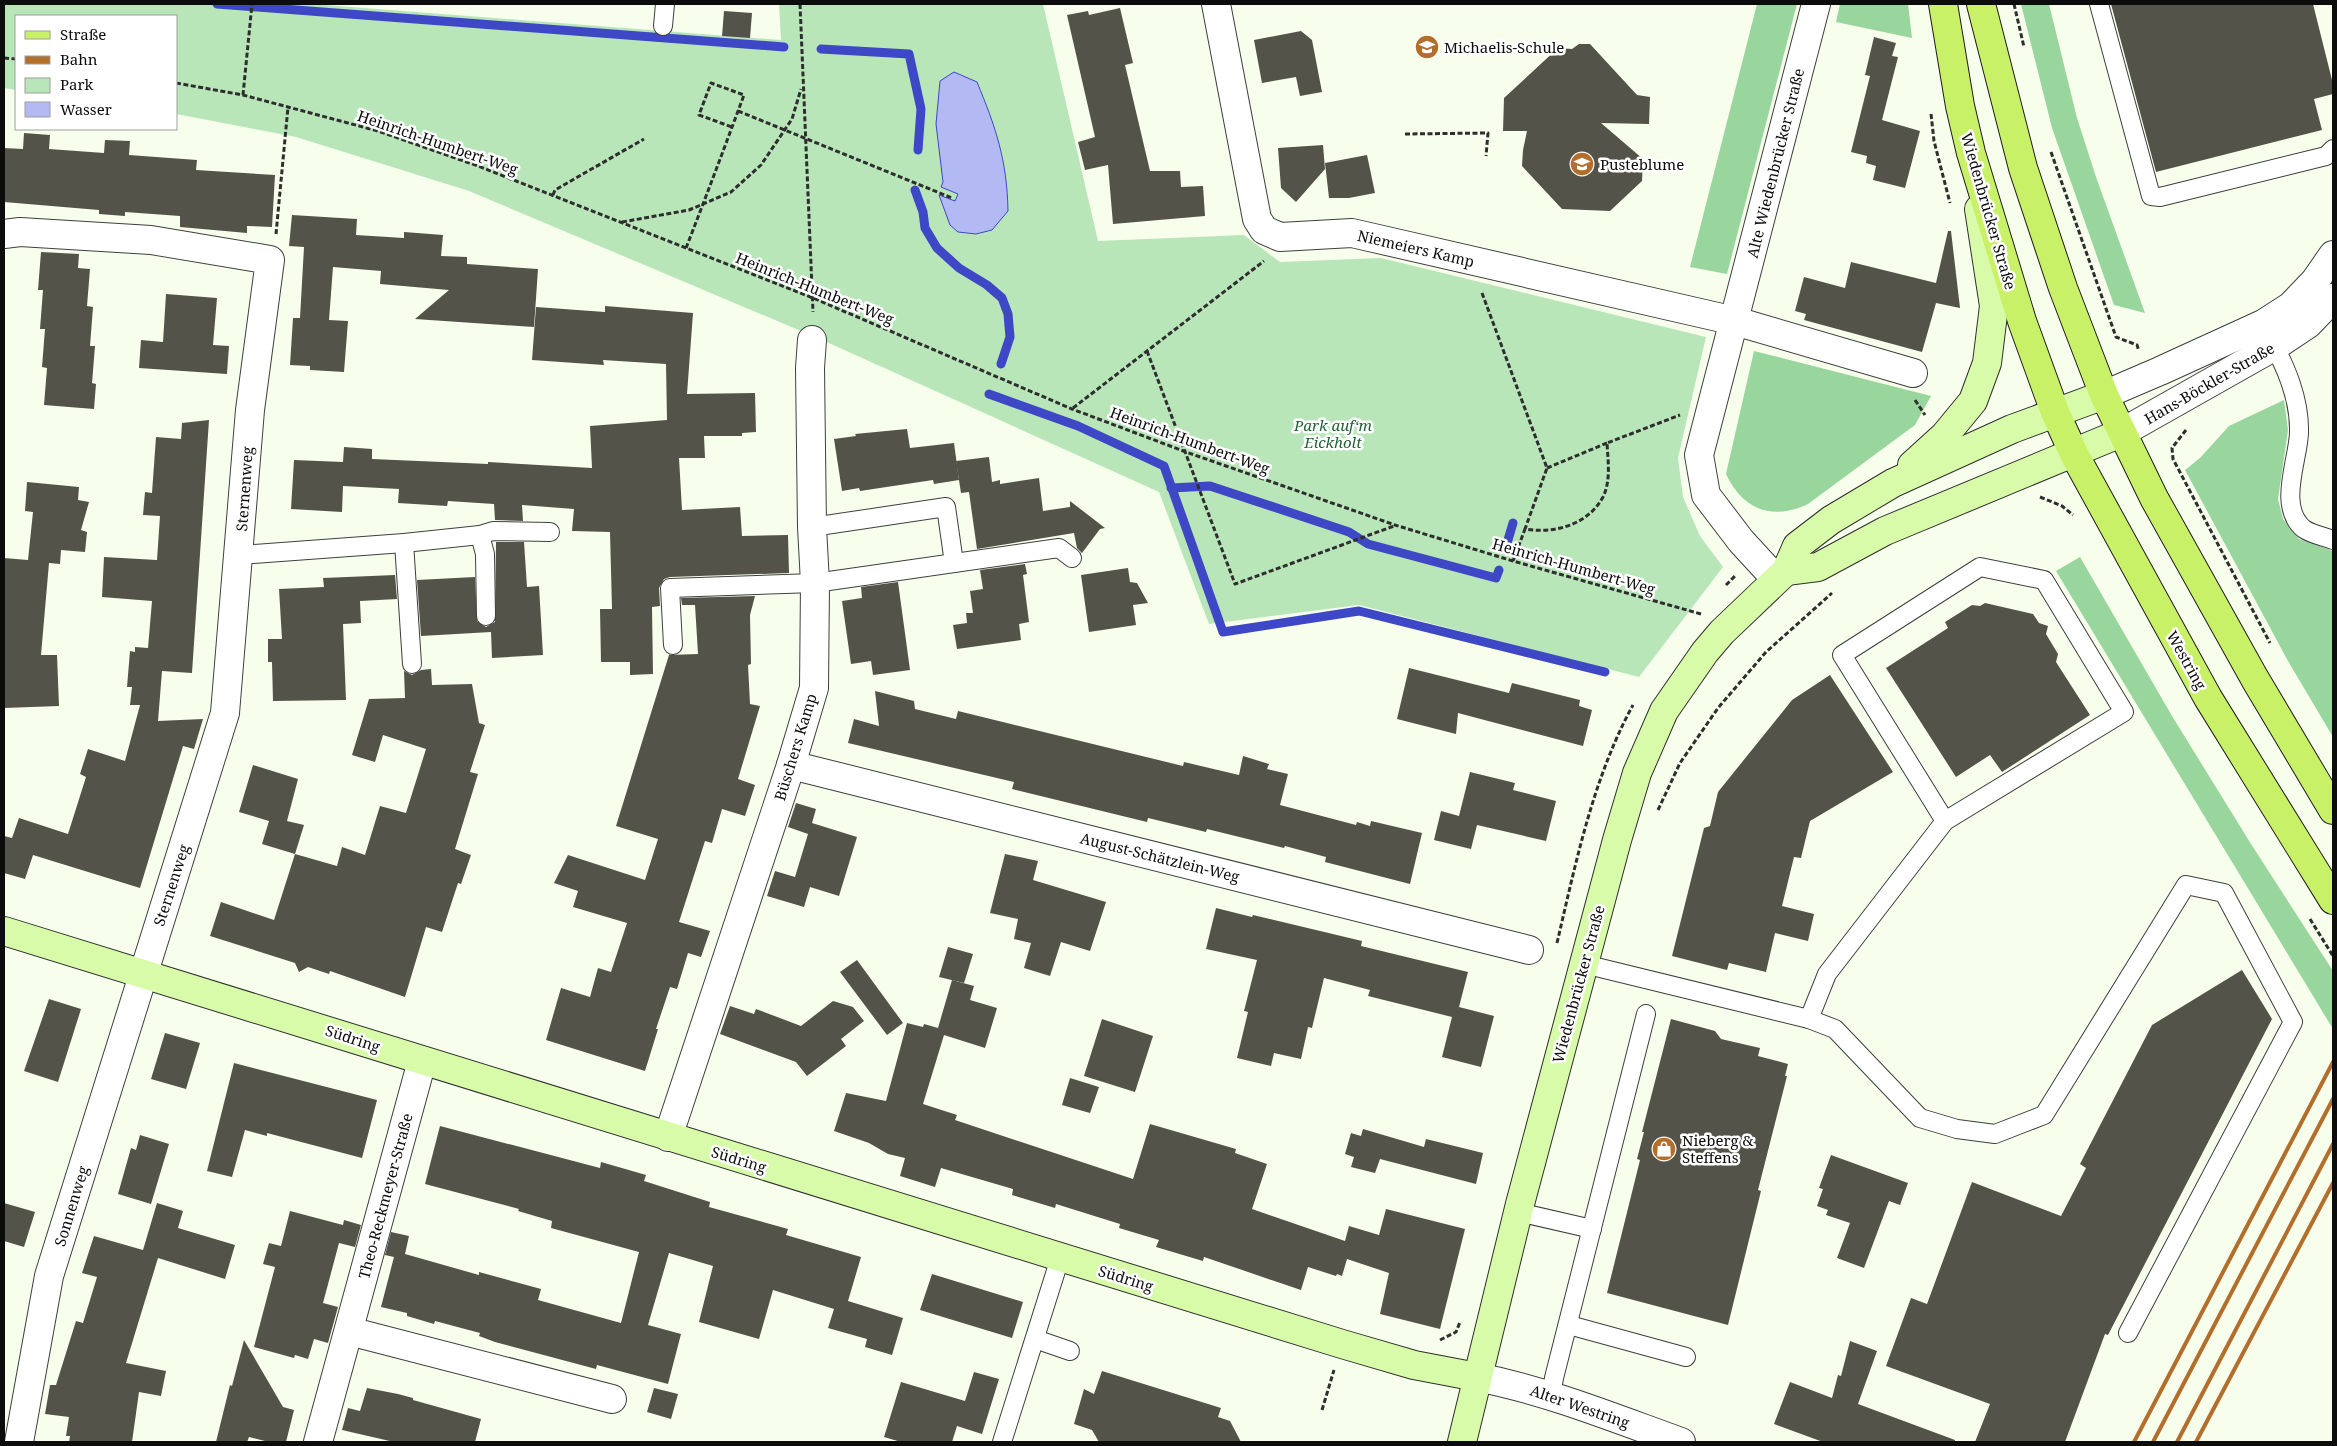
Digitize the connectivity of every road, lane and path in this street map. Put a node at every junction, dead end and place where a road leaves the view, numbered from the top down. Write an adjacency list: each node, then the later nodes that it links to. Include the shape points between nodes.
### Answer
1 (252, 4): 14 (path)
2 (665, 4): 10 (lane)
3 (800, 4): 13 (path)
4 (1216, 4): 33 (street, via 1257,220 1264,230)
5 (1816, 4): 40 (street, Alte Wiedenbrücker Straße)
6 (1943, 4): 25 (main road, Wiedenbrücker Straße)
7 (1981, 4): 46 (main road, via 2023,168 2063,288)
8 (2014, 4): 11 (path)
9 (2099, 4): 24 (lane, via 2150,196 2160,197 2264,172 2326,156)
10 (663, 26)
11 (2025, 54)
12 (178, 83): 14 (path, Heinrich-Humbert-Weg)
13 (803, 85): 19 (path); 21 (path)
14 (243, 95): 15 (path, Heinrich-Humbert-Weg)
15 (288, 108): 27 (path, Heinrich-Humbert-Weg, via 378,131); 36 (path, via 275,248)
16 (738, 111): 18 (path); 18 (path, via 744,95 711,83 699,115); 19 (path)
17 (1930, 112): 30 (path)
18 (732, 127): 29 (path)
19 (786, 129): 21 (path); 29 (path, via 762,165 731,192)
20 (1405, 134): 26 (path, via 1488,134)
21 (805, 137): 28 (path); 38 (path)
22 (644, 139): 27 (path, via 555,190)
23 (2048, 145): 44 (path, via 2116,337 2136,345)
24 (2333, 149)
25 (1971, 154): 48 (main road, Wiedenbrücker Straße, via 2022,321); 56 (street, via 1994,306 1987,363 1973,401 1945,435)
26 (1486, 156)
27 (553, 195): 31 (path, Heinrich-Humbert-Weg)
28 (952, 198)
29 (703, 204): 31 (path, via 689,210); 34 (path)
30 (1951, 206)
31 (621, 222): 34 (path, Heinrich-Humbert-Weg)
32 (4, 234): 36 (street, via 20,232 151,240)
33 (1280, 237): 37 (street, Niemeiers Kamp, via 1352,233); 43 (path, via 1278,250)
34 (686, 248): 38 (path, Heinrich-Humbert-Weg)
35 (2333, 255): 41 (street, Hans-Böckler-Straße)
36 (270, 260): 68 (street, Sternenweg, via 250,410)
37 (1476, 261): 40 (street, Niemeiers Kamp); 55 (path, via 1475,273)
38 (813, 298): 42 (path); 47 (path, Heinrich-Humbert-Weg)
39 (2333, 298): 41 (street, Hans-Böckler-Straße, via 2308,324)
40 (1735, 321): 45 (street); 49 (street, Alte Wiedenbrücker Straße)
41 (2269, 335): 46 (street, Hans-Böckler-Straße); 50 (street, Hans-Böckler-Straße); 66 (lane, via 2287,370 2297,405 2299,433 2290,498 2294,515 2305,529)
42 (812, 340): 62 (street, Büschers Kamp)
43 (1147, 351): 47 (path); 53 (path)
44 (2140, 354)
45 (1913, 373)
46 (2104, 395): 48 (street, Wiedenbrücker Straße); 50 (main road)
47 (1072, 409): 53 (path, Heinrich-Humbert-Weg)
48 (2055, 412): 54 (main road, Westring); 56 (street, Wiedenbrücker Straße)
49 (1710, 414): 52 (path, via 1692,410); 72 (street, Alte Wiedenbrücker Straße, via 1699,455 1706,495 1741,541)
50 (2121, 433): 54 (street, Hans-Böckler-Straße); 81 (main road, via 2255,679)
51 (2176, 441): 78 (path, via 2172,448 2178,473)
52 (1607, 443): 55 (path); 63 (path, via 1609,472 1603,497 1588,516 1568,527 1543,532)
53 (1186, 452): 61 (path, Heinrich-Humbert-Weg); 61 (path, via 1236,584)
54 (2074, 454): 72 (street, via 1885,531 1818,567); 84 (main road, Westring, via 2208,698)
55 (1547, 468): 63 (path)
56 (1892, 483): 72 (street, Wiedenbrücker Straße, via 1831,520 1796,546)
57 (2038, 492): 59 (path)
58 (2034, 499): 59 (path)
59 (2041, 499): 60 (path, via 2062,506)
60 (2076, 517)
61 (1395, 525): 70 (path, Heinrich-Humbert-Weg)
62 (812, 527): 71 (lane, via 946,507); 73 (street, Büschers Kamp)
63 (1525, 529): 70 (path)
64 (550, 532): 65 (lane, via 493,531)
65 (480, 535): 67 (lane); 76 (lane, via 485,554)
66 (2333, 540)
67 (404, 543): 68 (lane); 79 (lane)
68 (239, 554): 88 (street, Sternenweg, via 225,713)
69 (1072, 558): 71 (lane, via 1059,548)
70 (1513, 561): 75 (path, Heinrich-Humbert-Weg)
71 (954, 564): 73 (lane)
72 (1781, 575): 87 (street, Wiedenbrücker Straße, via 1716,639 1664,711 1637,773)
73 (815, 583): 77 (lane, via 670,588); 80 (street, Büschers Kamp, via 814,688)
74 (1840, 588): 82 (path, via 1766,652 1718,708 1680,763)
75 (1700, 614)
76 (486, 616)
77 (673, 645)
78 (2272, 647)
79 (412, 664)
80 (791, 765): 86 (street, August-Schätzlein-Weg); 92 (street, Büschers Kamp)
81 (2333, 810)
82 (1656, 814)
83 (1945, 821): 83 (lane, via 2124,712 2044,580 1980,567 1842,655); 90 (lane, via 1827,974)
84 (2333, 900)
85 (4, 931): 88 (street, Südring)
86 (1529, 950)
87 (1584, 964): 90 (lane); 93 (street, Wiedenbrücker Straße)
88 (142, 974): 91 (street, Südring); 109 (street, Sonnenweg, via 49,1276)
89 (1646, 1014): 94 (lane)
90 (1810, 1019): 99 (lane, via 1835,1029 1920,1118 1957,1130 1996,1134 2044,1115 2186,885 2224,894 2293,1022)
91 (422, 1061): 92 (street, Südring); 98 (street, Theo-Reckmeyer-Straße)
92 (668, 1137): 95 (street, Südring)
93 (1518, 1212): 94 (lane); 105 (street, Wiedenbrücker Straße)
94 (1592, 1229): 97 (lane)
95 (1060, 1258): 100 (lane); 105 (street, Südring, via 1414,1365)
96 (1462, 1316): 101 (path, via 1456,1332)
97 (1568, 1325): 103 (lane); 106 (lane)
98 (349, 1331): 107 (street); 110 (street, Theo-Reckmeyer-Straße)
99 (2128, 1333)
100 (1035, 1339): 102 (lane); 111 (lane)
101 (1440, 1340)
102 (1070, 1351)
103 (1686, 1357)
104 (1336, 1362): 108 (path)
105 (1477, 1377): 106 (street, Alter Westring); 112 (street, Wiedenbrücker Straße)
106 (1551, 1395): 113 (street, Alter Westring)
107 (612, 1399)
108 (1322, 1410)
109 (19, 1442)
110 (318, 1442)
111 (1002, 1442)
112 (1462, 1442)
113 (1681, 1442)

